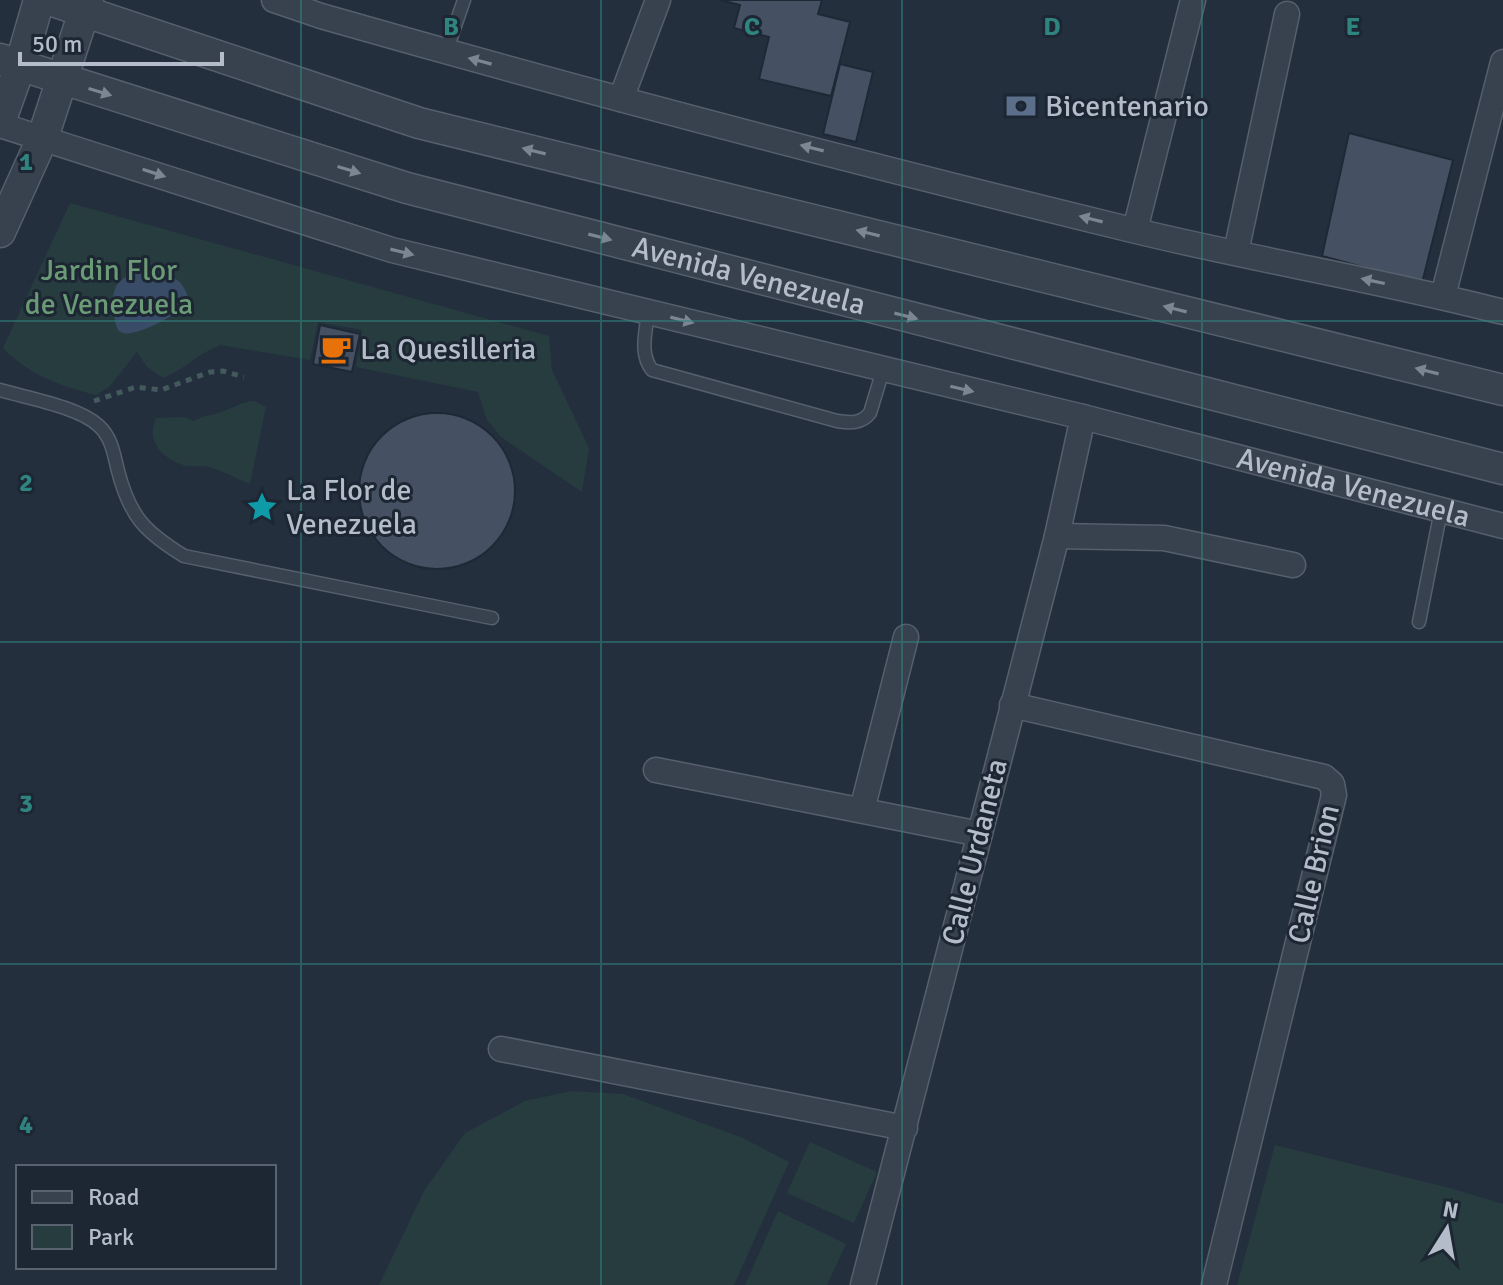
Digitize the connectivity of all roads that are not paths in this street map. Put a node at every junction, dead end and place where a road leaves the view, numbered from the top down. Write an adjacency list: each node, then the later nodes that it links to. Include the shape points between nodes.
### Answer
1 (39, 0): 12 (street)
2 (50, 0): 7 (street)
3 (274, 0): 8 (street)
4 (464, 0): 10 (lane)
5 (658, 0): 14 (street)
6 (1193, 0): 17 (street)
7 (85, 6): 13 (street); 25 (street, one-way to 7, via 419,123)
8 (322, 8): 10 (street)
9 (1287, 14): 19 (street)
10 (446, 52): 14 (street, one-way to 10)
11 (1503, 62): 20 (street)
12 (10, 63): 13 (street, Avenida Venezuela); 15 (street)
13 (63, 81): 16 (street); 27 (street, Avenida Venezuela, one-way to 27, via 407,188)
14 (621, 99): 17 (street, one-way to 14)
15 (0, 123): 16 (street, Avenida Venezuela)
16 (43, 137): 18 (street); 21 (street, Avenida Venezuela, one-way to 21, via 392,250)
17 (1135, 230): 19 (street)
18 (0, 232)
19 (1236, 252): 20 (street, one-way to 19)
20 (1443, 296): 22 (street)
21 (648, 312): 23 (street, Avenida Venezuela, one-way to 23); 23 (lane, via 644,351 652,370 837,421 865,419)
22 (1503, 312)
23 (883, 370): 26 (street, Avenida Venezuela, one-way to 26)
24 (0, 390): 32 (lane, via 76,413 98,426 112,444 131,510 154,537 184,556)
25 (1503, 390)
26 (1083, 417): 28 (street, Avenida Venezuela); 30 (street, Calle Urdaneta)
27 (1503, 469)
28 (1441, 510): 29 (street, Avenida Venezuela); 33 (lane)
29 (1503, 526)
30 (1057, 536): 31 (street, via 1164,538); 35 (street, Calle Urdaneta)
31 (1293, 565)
32 (492, 618)
33 (1419, 622)
34 (906, 637): 37 (street)
35 (1012, 705): 38 (street, Calle Urdaneta); 42 (street, Calle Brion, via 1324,777 1332,784 1334,795)
36 (656, 770): 37 (street)
37 (862, 810): 38 (street)
38 (980, 834): 40 (street, Calle Urdaneta)
39 (501, 1049): 40 (street)
40 (905, 1128): 41 (street, Calle Urdaneta)
41 (863, 1285)
42 (1214, 1285)

